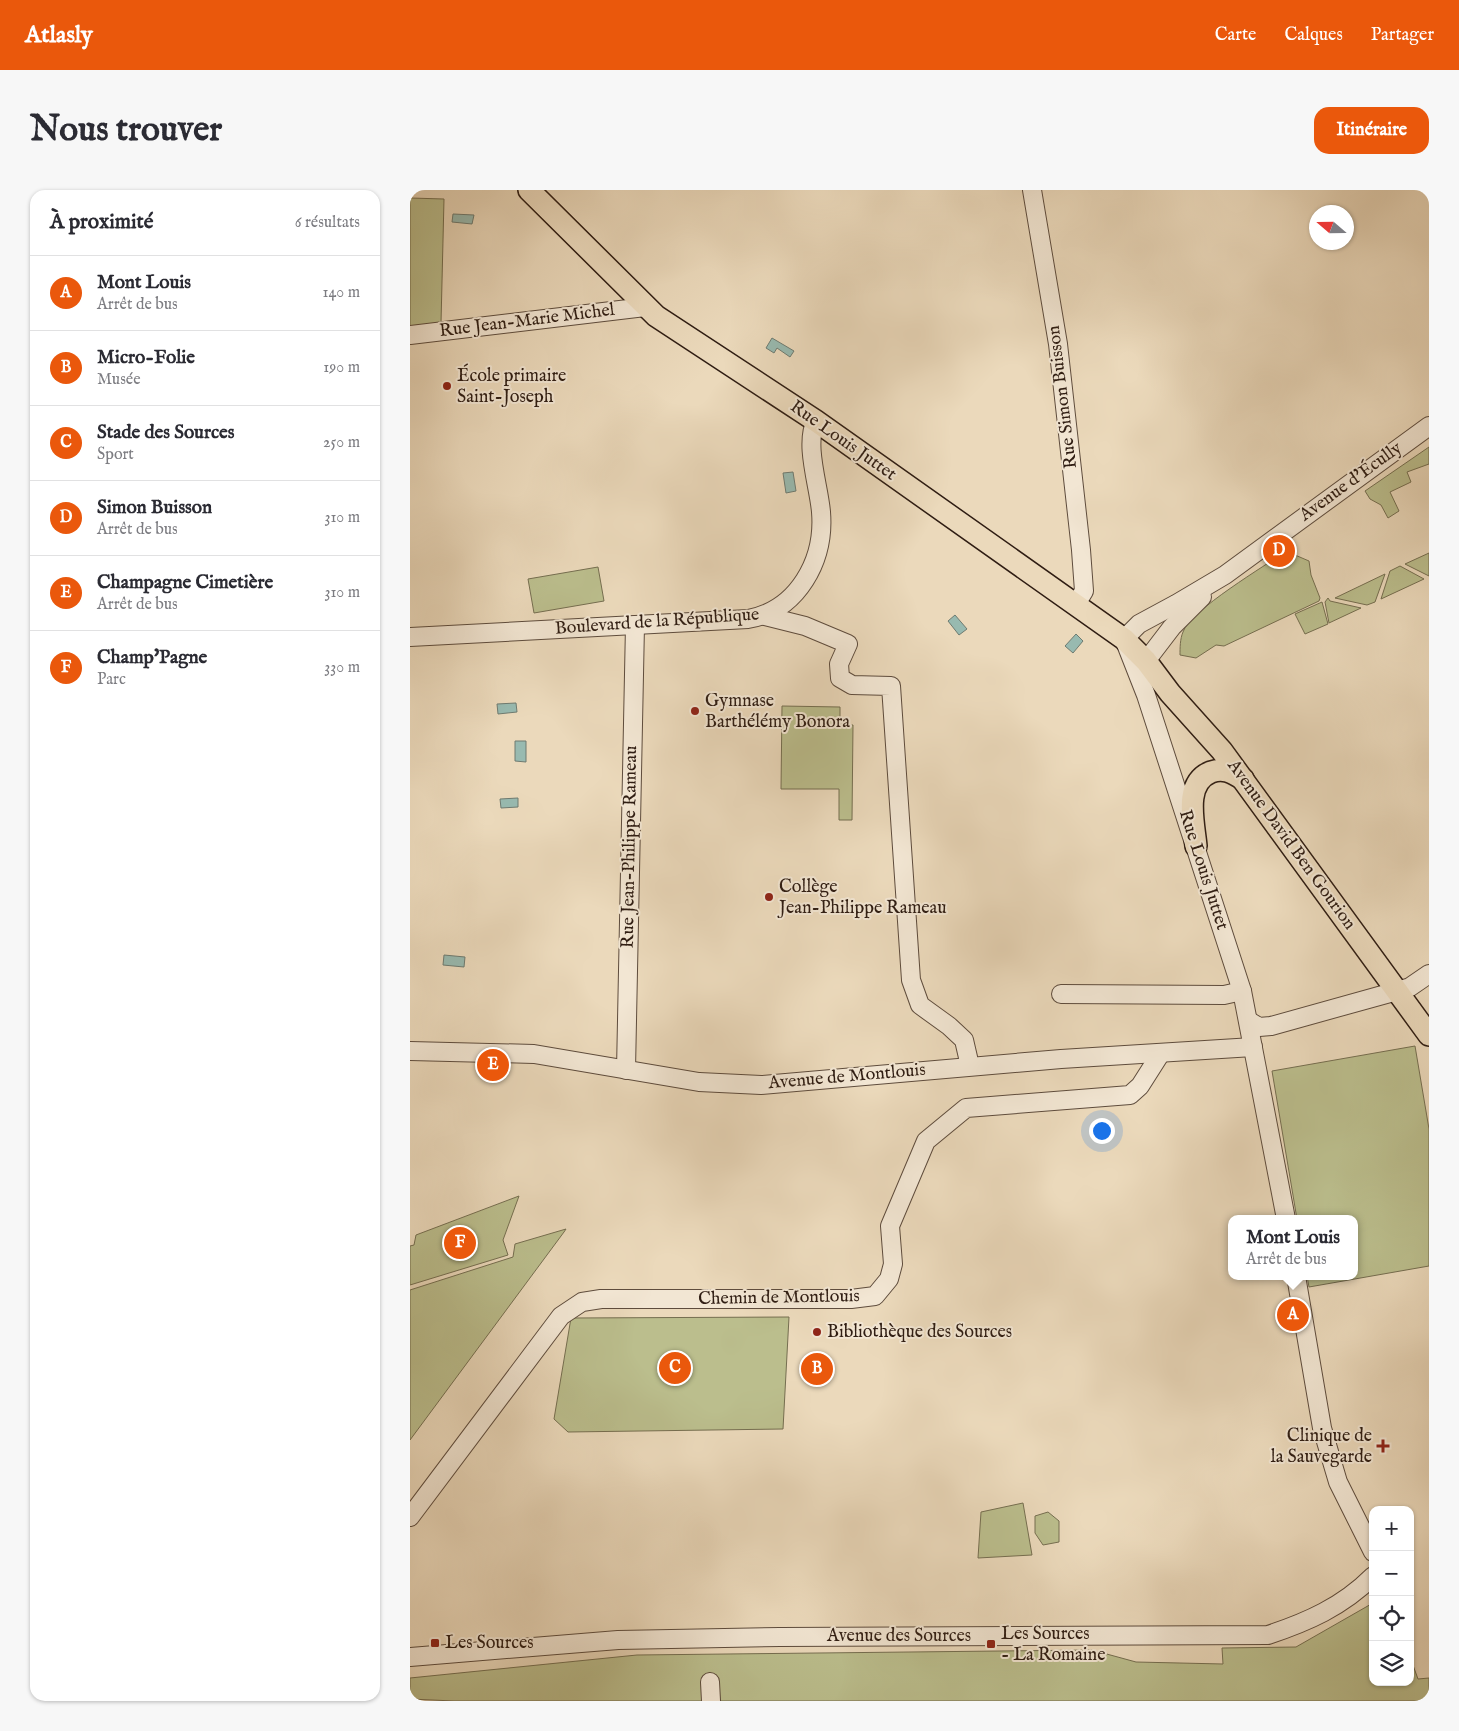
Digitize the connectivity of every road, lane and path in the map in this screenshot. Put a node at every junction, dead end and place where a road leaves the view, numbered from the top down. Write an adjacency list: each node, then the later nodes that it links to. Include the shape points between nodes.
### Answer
1 (529, 190): 3 (main road, Rue Louis Juttet)
2 (1032, 190): 8 (street, Rue Simon Buisson, via 1058,344 1081,550 1084,591)
3 (645, 307): 4 (street, Rue Jean-Marie Michel); 6 (main road, Rue Louis Juttet)
4 (410, 335)
5 (1429, 426): 7 (street, Avenue d'Écully)
6 (813, 430): 8 (main road, Rue Louis Juttet); 9 (street, Boulevard de la République, via 821,514 818,545 806,578 790,601)
7 (1225, 575): 12 (street, Avenue d'Écully, via 1139,624); 13 (street, Avenue d'Écully, via 1184,615)
8 (1076, 604): 12 (main road, Rue Louis Juttet)
9 (765, 616): 10 (street, Boulevard de la République); 29 (street, via 805,626 848,644 839,664 840,678 846,682 891,686 911,980 920,1005 964,1040)
10 (634, 625): 11 (street, Boulevard de la République); 30 (street, Rue Jean-Philippe Rameau)
11 (410, 637)
12 (1124, 639): 13 (main road, Avenue David Ben Gourion); 14 (street, Rue Louis Juttet)
13 (1146, 661): 14 (street, Rue Louis Juttet); 15 (main road, Avenue David Ben Gourion); 18 (main road, Avenue David Ben Gourion, via 1180,684 1258,777)
14 (1146, 695): 16 (street, Rue Louis Juttet)
15 (1244, 779): 16 (main road, via 1230,771 1218,770 1206,774 1196,784 1192,797); 18 (main road, Avenue David Ben Gourion)
16 (1196, 846): 19 (street, Rue Louis Juttet)
17 (1429, 974): 18 (street)
18 (1404, 989): 21 (main road, Avenue David Ben Gourion); 22 (street, via 1271,1026 1260,1027); 23 (main road, Avenue David Ben Gourion)
19 (1242, 991): 20 (street, via 1224,995); 22 (street, Rue Louis Juttet)
20 (1061, 994)
21 (1429, 1013)
22 (1249, 1021): 24 (street, Rue Louis Juttet)
23 (1429, 1035)
24 (1253, 1047): 27 (street, Avenue de Montlouis); 31 (street)
25 (410, 1051): 26 (street, Avenue de Montlouis)
26 (443, 1052): 28 (street, Avenue de Montlouis); 30 (street, Avenue de Montlouis, via 534,1054)
27 (1161, 1053): 29 (street, Avenue de Montlouis); 33 (street, Chemin de Montlouis, via 1140,1086 1130,1095 966,1108 926,1141 890,1226 894,1264 886,1286 875,1296 851,1299 606,1299 582,1302 561,1316)
28 (410, 1058)
29 (970, 1066): 30 (street, Avenue de Montlouis, via 761,1085 699,1082)
30 (626, 1070)
31 (1285, 1215)
32 (1297, 1280): 34 (street, via 1322,1428 1338,1482)
33 (410, 1517)
34 (1372, 1551)
35 (1369, 1579): 36 (street, Avenue des Sources, via 1334,1608 1307,1622 1268,1635 618,1640)
36 (410, 1657)
37 (710, 1682): 38 (street)
38 (711, 1701)

